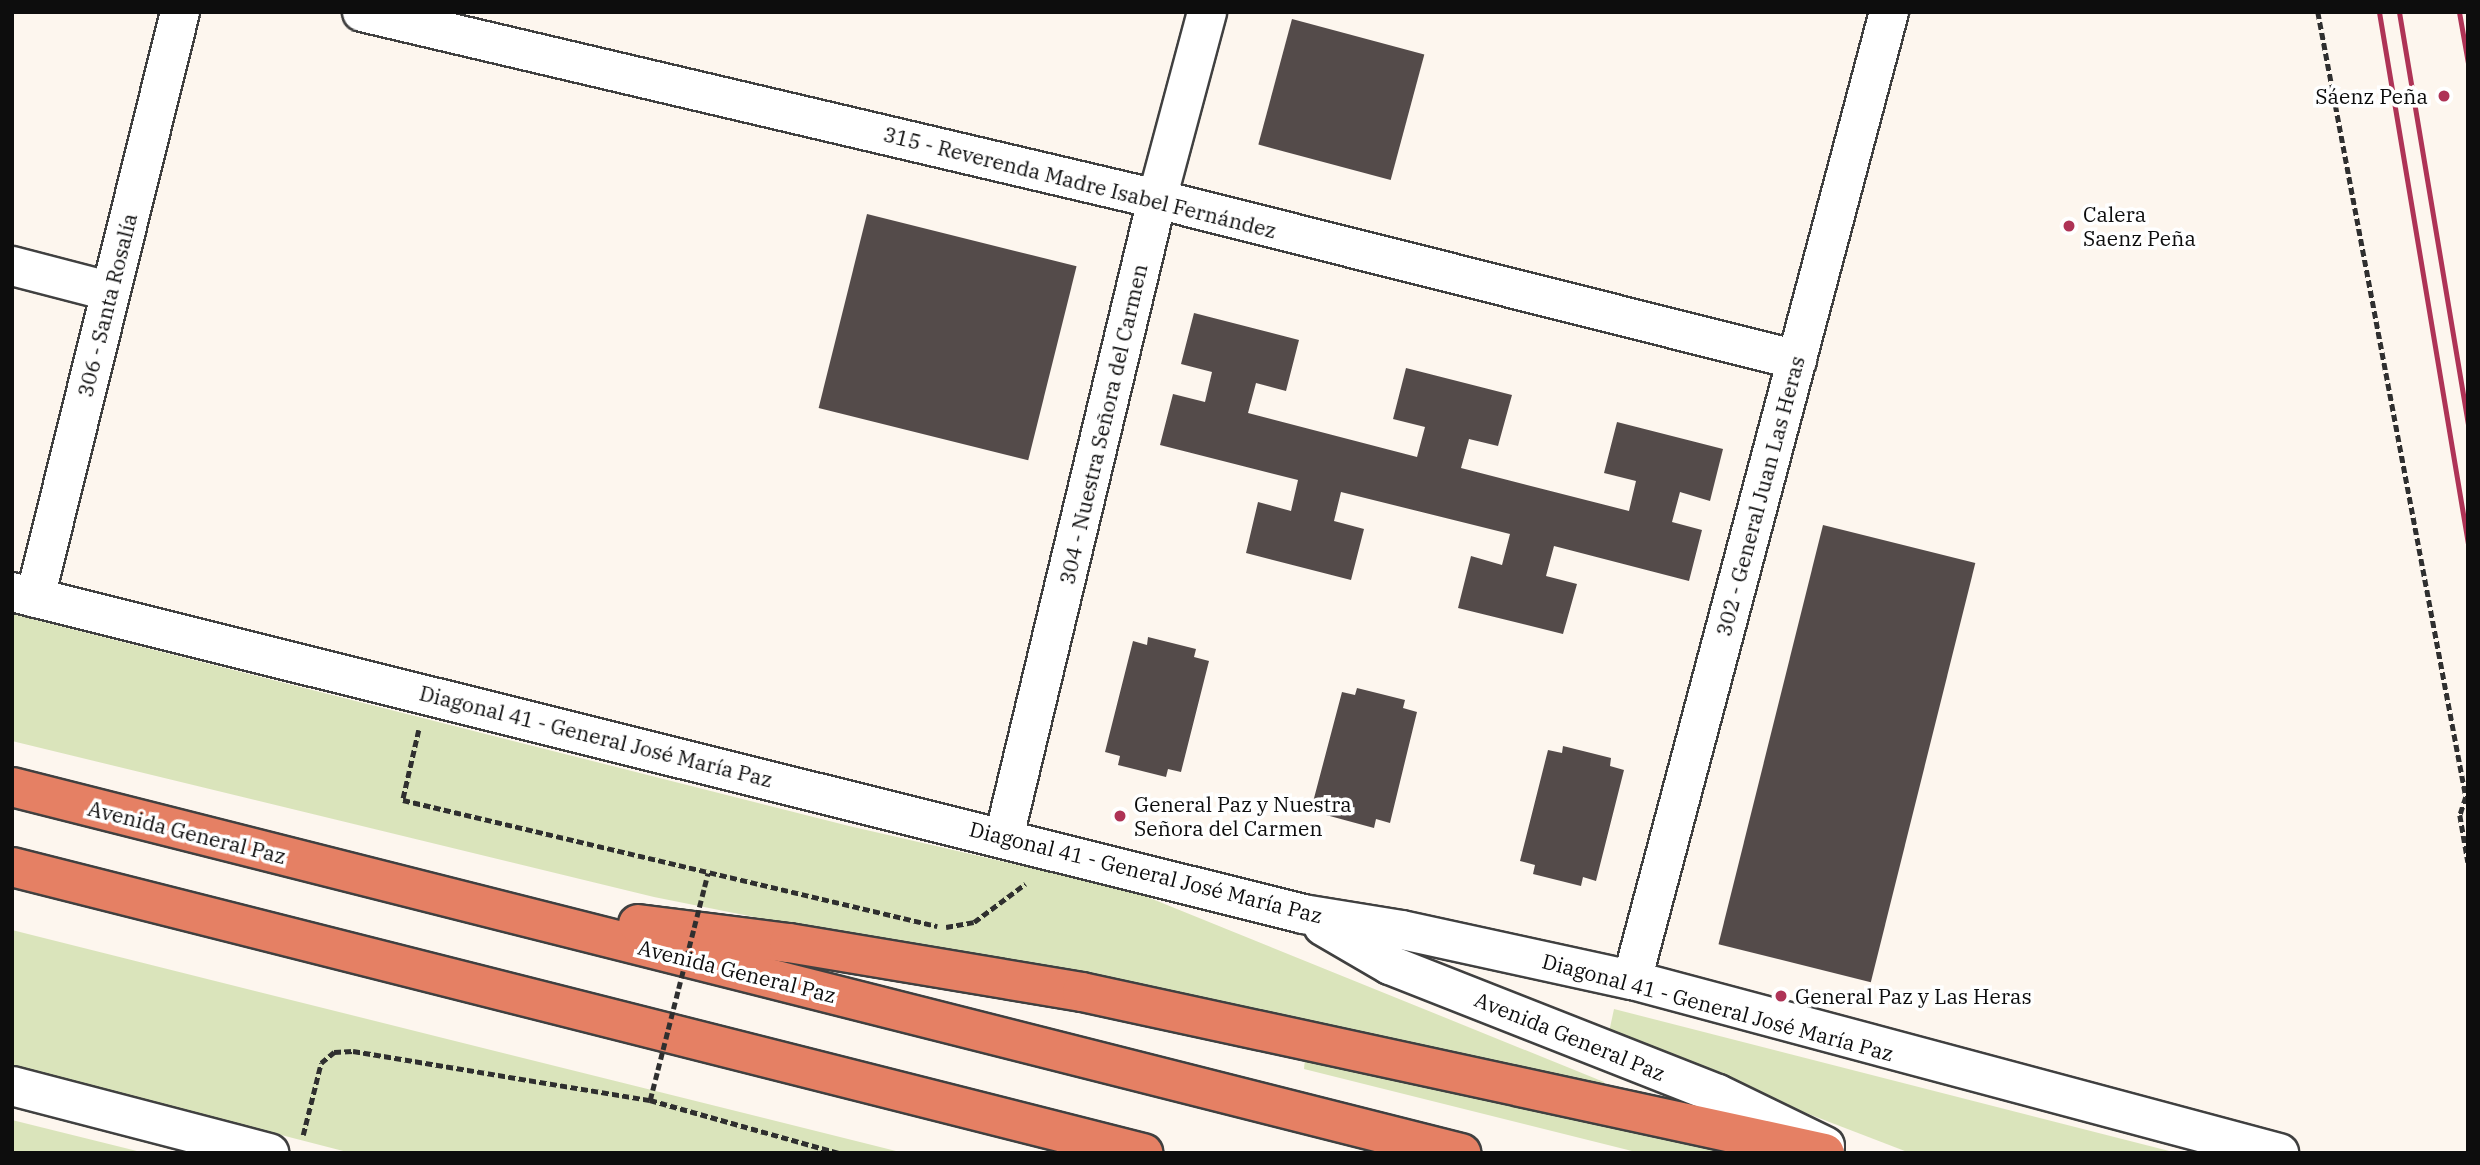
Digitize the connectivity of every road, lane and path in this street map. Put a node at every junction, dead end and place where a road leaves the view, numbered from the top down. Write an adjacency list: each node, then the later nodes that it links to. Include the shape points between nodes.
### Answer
1 (180, 12): 8 (street, 306 - Santa Rosalía)
2 (362, 12): 6 (street, 315 - Reverenda Madre Isabel Fernández)
3 (1207, 12): 6 (street, 304 - Nuestra Señora del Carmen)
4 (1889, 12): 9 (street, 302 - General Juan Las Heras)
5 (2318, 12): 13 (path)
6 (1157, 198): 9 (street, 315 - Reverenda Madre Isabel Fernández); 14 (street, 304 - Nuestra Señora del Carmen)
7 (12, 266): 8 (street)
8 (109, 291): 10 (street, 306 - Santa Rosalía)
9 (1797, 360): 21 (street, 302 - General Juan Las Heras)
10 (23, 595): 11 (street, Diagonal 41 - General José María Paz)
11 (428, 694): 14 (street, Diagonal 41 - General José María Paz); 18 (path, via 402,800)
12 (12, 787): 19 (highway, Avenida General Paz)
13 (2467, 797): 16 (path, via 2460,815)
14 (1004, 837): 15 (street, Diagonal 41 - General José María Paz)
15 (1057, 851): 18 (path, via 1034,877 974,922 958,928); 20 (street, Diagonal 41 - General José María Paz)
16 (2468, 862)
17 (12, 867): 26 (highway)
18 (708, 873): 23 (path, bridge)
19 (469, 903): 27 (highway, Avenida General Paz); 28 (highway, via 789,943 1082,992)
20 (1303, 914): 21 (street, Diagonal 41 - General José María Paz, via 1402,930); 29 (street, Avenida General Paz, via 1390,965 1718,1094)
21 (1632, 980): 30 (street, Diagonal 41 - General José María Paz)
22 (12, 1086): 24 (street)
23 (650, 1100): 24 (path, via 353,1051 334,1052 321,1063); 25 (path)
24 (285, 1146)
25 (839, 1153)
26 (1143, 1153)
27 (1461, 1153)
28 (1825, 1153)
29 (1839, 1153)
30 (2279, 1153)

